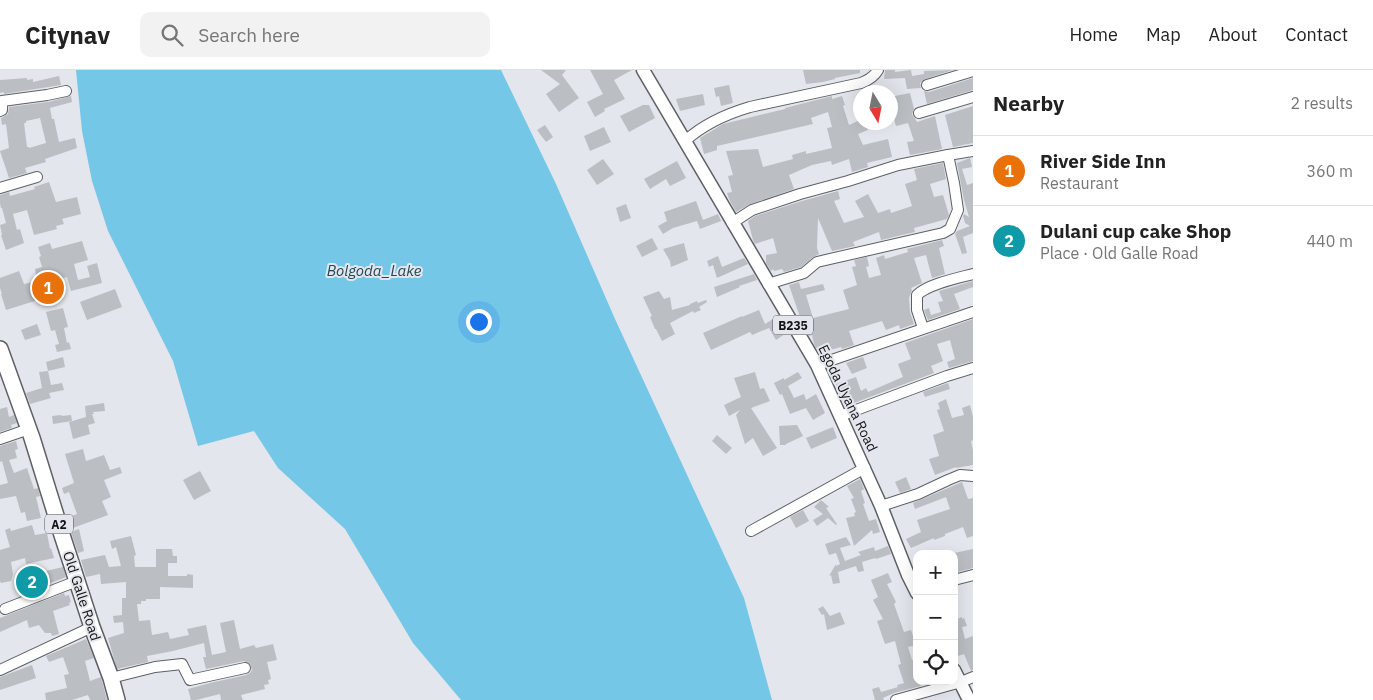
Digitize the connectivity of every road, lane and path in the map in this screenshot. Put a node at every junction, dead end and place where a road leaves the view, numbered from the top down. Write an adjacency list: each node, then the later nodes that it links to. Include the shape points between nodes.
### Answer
1 (643, 70): 9 (main road, Egoda Uyana Road / B235)
2 (878, 70): 9 (street, via 862,83 733,112 708,123)
3 (973, 71): 4 (street)
4 (927, 85)
5 (66, 90): 7 (street, via 2,101)
6 (973, 98): 8 (street)
7 (0, 111)
8 (919, 113)
9 (685, 140): 14 (main road, Egoda Uyana Road / B235)
10 (973, 151): 11 (street)
11 (948, 155): 14 (street, via 898,165 800,194 752,210); 16 (street, via 958,210 950,229 817,262 804,273)
12 (36, 177): 13 (street)
13 (0, 188)
14 (732, 223): 16 (main road, Egoda Uyana Road / B235)
15 (973, 274): 18 (street, via 931,286 917,295 917,310)
16 (768, 284): 20 (main road, Egoda Uyana Road / B235)
17 (973, 312): 18 (street)
18 (923, 328): 20 (street)
19 (0, 349): 23 (highway, Old Galle Road / A2)
20 (817, 365): 22 (main road, Egoda Uyana Road / B235)
21 (973, 368): 22 (street)
22 (840, 416): 25 (main road, Egoda Uyana Road / B235)
23 (29, 428): 24 (street); 31 (highway, Old Galle Road / A2)
24 (0, 439)
25 (865, 468): 27 (main road, Egoda Uyana Road / B235); 28 (street)
26 (973, 476): 27 (street, via 960,475)
27 (881, 506): 32 (main road, Egoda Uyana Road / B235)
28 (751, 531)
29 (973, 575): 30 (street)
30 (958, 579)
31 (77, 581): 33 (street); 34 (highway, Old Galle Road / A2)
32 (913, 585)
33 (4, 609)
34 (92, 627): 36 (street); 38 (highway, Old Galle Road / A2)
35 (245, 668): 38 (street, via 190,680 182,664 164,665)
36 (0, 670)
37 (973, 677): 40 (street)
38 (111, 678): 41 (highway, Old Galle Road / A2)
39 (958, 678): 40 (main road)
40 (960, 682): 42 (street); 43 (main road)
41 (117, 700)
42 (896, 700)
43 (969, 700)

